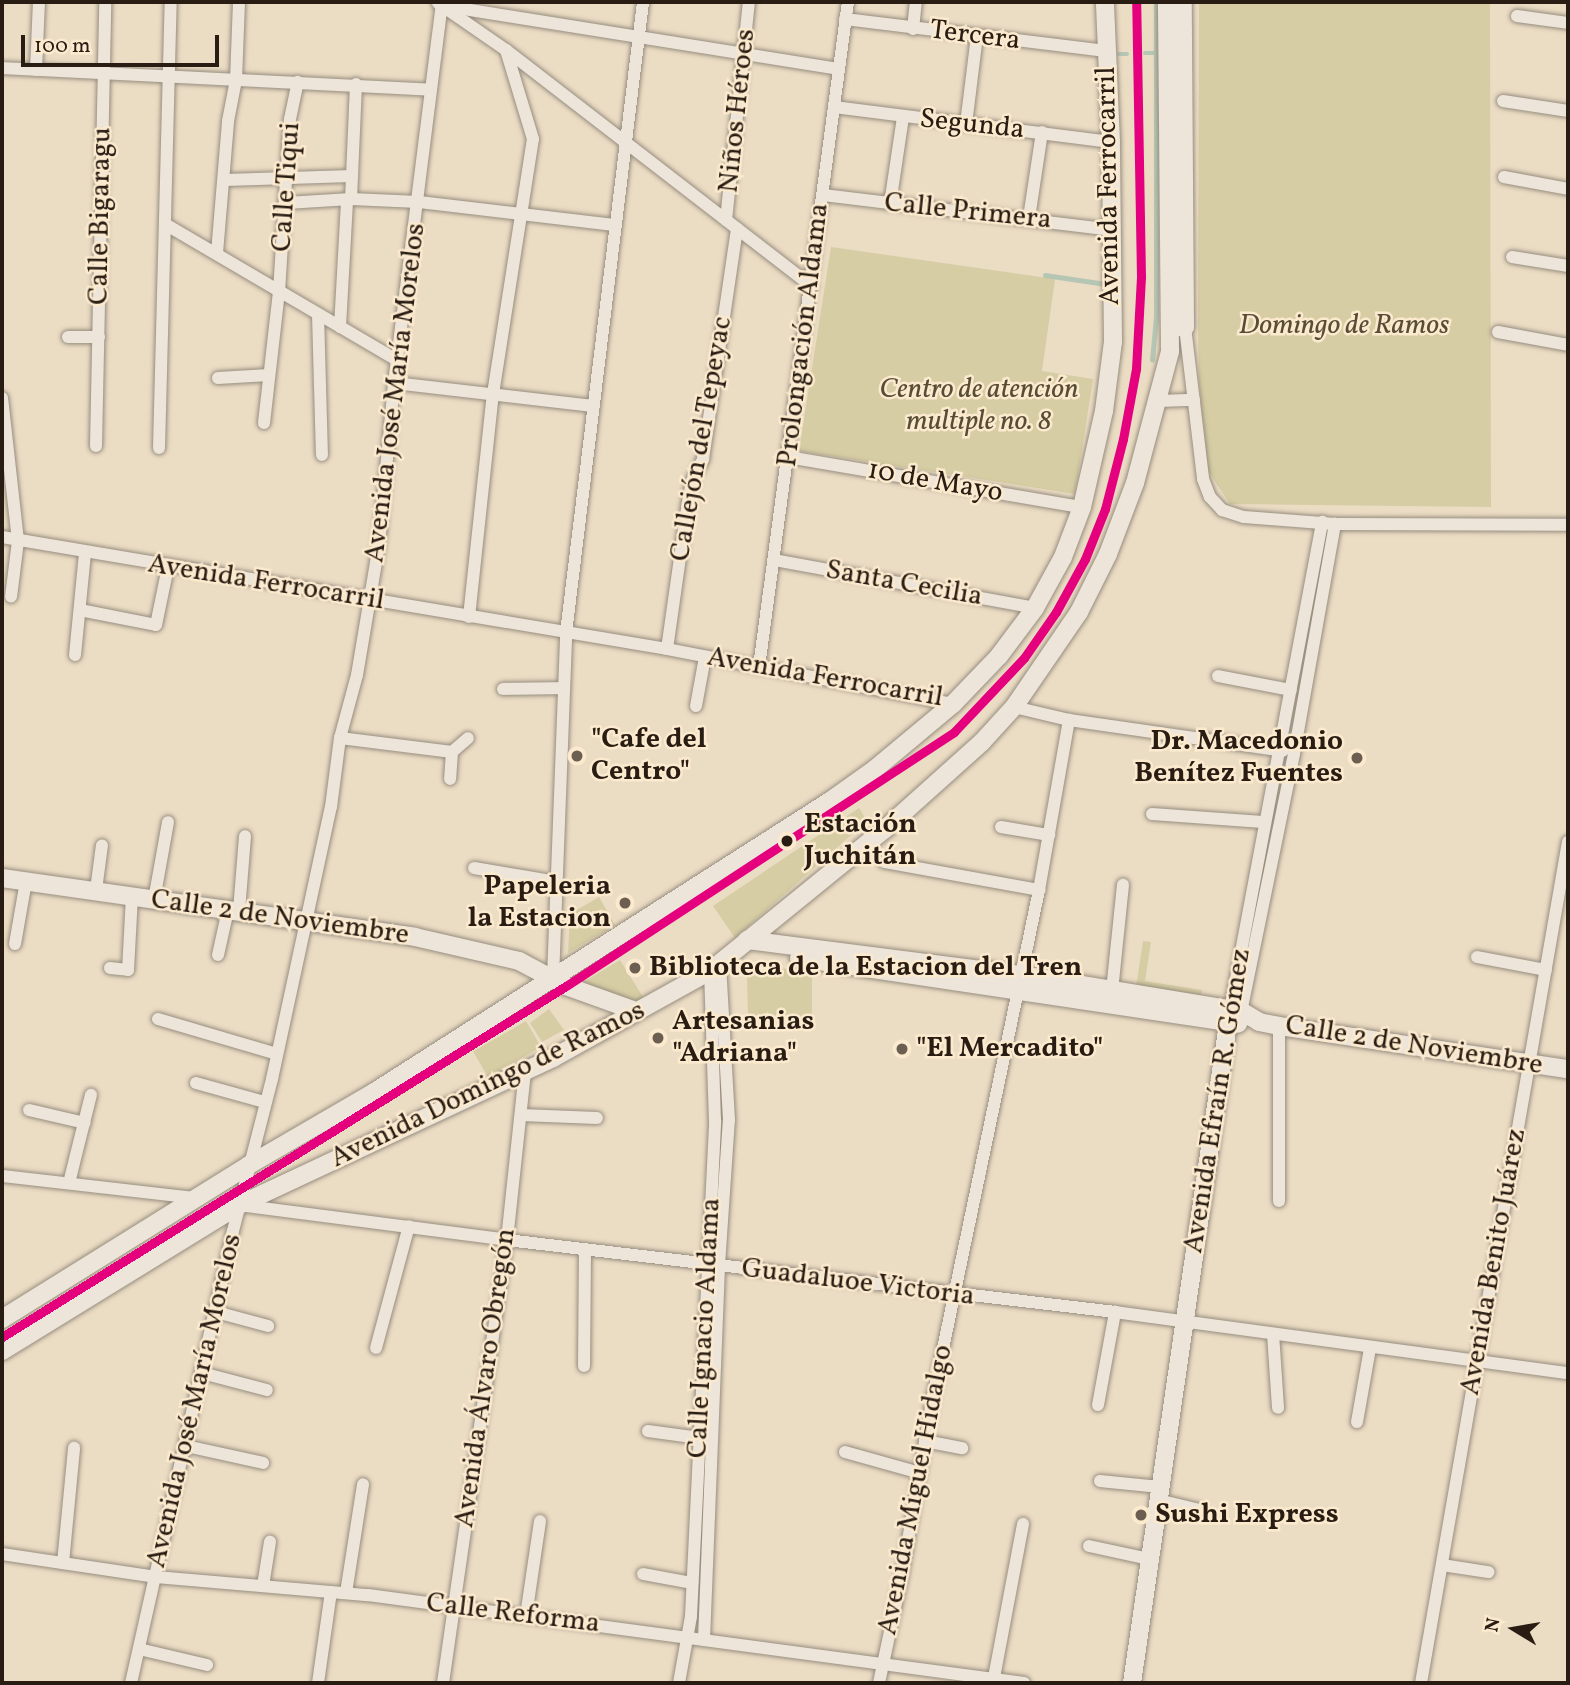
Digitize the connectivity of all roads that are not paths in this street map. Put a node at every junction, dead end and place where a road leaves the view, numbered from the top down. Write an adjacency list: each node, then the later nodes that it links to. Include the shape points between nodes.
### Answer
1 (39, 2): 25 (street)
2 (105, 2): 26 (street, Calle Bigaragu)
3 (171, 2): 27 (street)
4 (239, 2): 28 (street)
5 (643, 2): 17 (street)
6 (749, 2): 22 (street, Niños Héroes)
7 (848, 2): 14 (street, Prolongación Aldama)
8 (916, 2): 16 (street)
9 (1105, 2): 21 (street, Avenida Ferrocarril)
10 (1167, 2): 19 (street, Avenida Domingo de Ramos)
11 (1183, 2): 19 (street, Avenida Domingo de Ramos)
12 (441, 3): 17 (street); 20 (street); 31 (street, Avenida José María Morelos)
13 (1517, 16): 15 (street)
14 (845, 19): 16 (street, Tercera); 24 (street, Prolongación Aldama)
15 (1568, 23)
16 (913, 29): 18 (street, Tercera)
17 (638, 36): 22 (street); 38 (street)
18 (977, 36): 21 (street, Tercera); 36 (street)
19 (1175, 46): 63 (street, Avenida Domingo de Ramos)
20 (506, 50): 38 (street); 50 (street, via 533,139)
21 (1106, 51): 39 (street, Avenida Ferrocarril)
22 (744, 56): 24 (street); 53 (street, Niños Héroes)
23 (2, 68): 25 (street)
24 (838, 69): 33 (street, Prolongación Aldama)
25 (36, 70): 26 (street)
26 (104, 72): 27 (street); 66 (street, Calle Bigaragu)
27 (168, 76): 28 (street); 52 (street)
28 (236, 80): 29 (street); 42 (street)
29 (298, 82): 30 (street); 43 (street, Calle Tiqui)
30 (356, 84): 31 (street); 40 (street)
31 (430, 90): 48 (street, Avenida José María Morelos)
32 (1503, 101): 34 (street)
33 (834, 107): 35 (street, Segunda); 45 (street, Prolongación Aldama)
34 (1568, 111)
35 (903, 117): 36 (street, Segunda); 49 (street)
36 (966, 124): 37 (street, Segunda)
37 (1042, 132): 39 (street, Segunda); 51 (street)
38 (626, 142): 53 (street); 54 (street)
39 (1111, 142): 55 (street, Avenida Ferrocarril)
40 (352, 176): 43 (street); 46 (street)
41 (1504, 177): 44 (street)
42 (225, 180): 43 (street); 56 (street)
43 (286, 180): 47 (street, Calle Tiqui)
44 (1568, 189)
45 (822, 195): 49 (street, Calle Primera); 59 (street, Prolongación Aldama)
46 (349, 200): 47 (street); 48 (street); 62 (street)
47 (286, 202): 60 (street, Calle Tiqui)
48 (419, 202): 50 (street); 68 (street, Avenida José María Morelos)
49 (890, 204): 51 (street, Calle Primera)
50 (522, 215): 54 (street); 72 (street)
51 (1028, 218): 55 (street, Calle Primera)
52 (165, 224): 56 (street); 80 (street)
53 (732, 224): 59 (street); 97 (street, Callejón del Tepeyac, via 703,459 688,502)
54 (615, 225): 76 (street)
55 (1113, 230): 83 (street, Avenida Ferrocarril, via 1113,342 1104,411)
56 (217, 253): 60 (street)
57 (1512, 257): 58 (street)
58 (1568, 266)
59 (811, 286): 82 (street, Prolongación Aldama)
60 (279, 292): 61 (street); 69 (street, Calle Tiqui)
61 (318, 314): 62 (street); 81 (street)
62 (340, 327): 68 (street)
63 (1178, 327): 74 (street); 75 (street, Avenida Domingo de Ramos)
64 (1498, 332): 67 (street)
65 (68, 337): 66 (street)
66 (99, 337): 79 (street, Calle Bigaragu)
67 (1568, 345)
68 (397, 360): 71 (street, Avenida José María Morelos)
69 (268, 375): 70 (street); 78 (street, Calle Tiqui)
70 (218, 378)
71 (394, 383): 72 (street); 92 (street, Avenida José María Morelos)
72 (493, 394): 76 (street); 95 (street)
73 (2, 398): 77 (street)
74 (1194, 400): 75 (street); 84 (street, via 1203,479 1222,510 1244,517)
75 (1158, 401): 107 (street, Avenida Domingo de Ramos, via 1135,483 1108,554 1079,611)
76 (594, 406): 96 (street)
77 (4, 419): 87 (street)
78 (264, 423)
79 (96, 446)
80 (159, 448)
81 (322, 455)
82 (788, 457): 83 (street, 10 de Mayo); 89 (street, Prolongación Aldama)
83 (1082, 507): 93 (street, Avenida Ferrocarril, via 1063,557)
84 (1328, 523): 85 (street); 104 (street, Avenida Efraín R. Gómez); 113 (street, Avenida Efraín R. Gómez)
85 (1568, 526)
86 (2, 537): 87 (street, Avenida Ferrocarril)
87 (18, 541): 88 (street, Avenida Ferrocarril); 91 (street)
88 (85, 553): 90 (street, Avenida Ferrocarril); 94 (street)
89 (774, 560): 93 (street, Santa Cecilia); 100 (street, Prolongación Aldama)
90 (168, 567): 92 (street, Avenida Ferrocarril); 94 (street, via 156,625)
91 (11, 597)
92 (370, 599): 95 (street, Avenida Ferrocarril); 109 (street, Avenida José María Morelos)
93 (1035, 608): 105 (street, Avenida Ferrocarril, via 999,656)
94 (80, 610): 98 (street)
95 (469, 617): 96 (street, Avenida Ferrocarril)
96 (566, 633): 97 (street, Avenida Ferrocarril); 102 (street)
97 (667, 649): 99 (street, Avenida Ferrocarril)
98 (75, 655)
99 (705, 657): 100 (street, Avenida Ferrocarril); 106 (street)
100 (759, 667): 105 (street, Avenida Ferrocarril)
101 (1218, 676): 104 (street)
102 (564, 688): 103 (street); 128 (street)
103 (503, 690)
104 (1291, 690): 111 (street, Avenida Efraín R. Gómez)
105 (953, 704): 145 (street, via 830,801)
106 (696, 706)
107 (1014, 707): 108 (street); 136 (street, Avenida Domingo de Ramos, via 885,829)
108 (1069, 720): 111 (street); 119 (street, Avenida Miguel Hidalgo)
109 (340, 738): 112 (street); 135 (street, Avenida José María Morelos, via 331,807)
110 (468, 738): 112 (street)
111 (1277, 750): 113 (street); 117 (street, Avenida Efraín R. Gómez)
112 (453, 752): 114 (street)
113 (1294, 754): 149 (street, Avenida Efraín R. Gómez)
114 (450, 779)
115 (1152, 814): 117 (street)
116 (168, 822): 133 (street)
117 (1263, 822): 149 (street, Avenida Efraín R. Gómez)
118 (1001, 827): 119 (street)
119 (1049, 835): 131 (street, Avenida Miguel Hidalgo)
120 (244, 836): 134 (street)
121 (1568, 842): 125 (street, Avenida Benito Juárez)
122 (102, 845): 130 (street)
123 (884, 862): 131 (street)
124 (474, 868): 128 (street)
125 (1565, 876): 144 (street, Avenida Benito Juárez)
126 (2, 878): 127 (street, Calle 2 de Noviembre)
127 (26, 881): 130 (street, Calle 2 de Noviembre); 137 (street)
128 (557, 882): 145 (street)
129 (1123, 885): 147 (street)
130 (96, 890): 132 (street, Calle 2 de Noviembre)
131 (1039, 890): 146 (street, Avenida Miguel Hidalgo)
132 (132, 896): 133 (street, Calle 2 de Noviembre); 143 (street, via 128,970)
133 (154, 900): 134 (street, Calle 2 de Noviembre)
134 (234, 911): 135 (street, Calle 2 de Noviembre); 140 (street)
135 (305, 921): 145 (street, Calle 2 de Noviembre, via 415,937 519,961); 152 (street, Avenida José María Morelos)
136 (770, 921): 138 (street, Avenida Domingo de Ramos); 139 (street)
137 (15, 944)
138 (741, 945): 139 (street, Calle 2 de Noviembre); 142 (street, Avenida Domingo de Ramos)
139 (781, 950): 146 (street, Calle 2 de Noviembre)
140 (218, 955)
141 (1477, 957): 144 (street)
142 (715, 966): 148 (street, Avenida Domingo de Ramos); 162 (street, Calle Ignacio Aldama); 163 (street, Calle Ignacio Aldama)
143 (110, 968)
144 (1546, 970): 153 (street, Avenida Benito Juárez)
145 (553, 978): 148 (street); 165 (street, via 376,1091)
146 (1019, 983): 147 (street, Calle 2 de Noviembre); 149 (street, Calle 2 de Noviembre); 175 (street, Avenida Miguel Hidalgo)
147 (1112, 991): 149 (street, Calle 2 de Noviembre)
148 (636, 1011): 155 (street, Avenida Domingo de Ramos)
149 (1234, 1017): 151 (street, Calle 2 de Noviembre); 179 (street, Avenida Efraín R. Gómez)
150 (158, 1019): 152 (street)
151 (1279, 1026): 153 (street, Calle 2 de Noviembre); 169 (street)
152 (277, 1054): 158 (street, Avenida José María Morelos)
153 (1528, 1063): 154 (street, Calle 2 de Noviembre); 185 (street, Avenida Benito Juárez)
154 (1568, 1069)
155 (525, 1072): 160 (street, Avenida Álvaro Obregón); 170 (street, Avenida Domingo de Ramos)
156 (196, 1083): 158 (street)
157 (91, 1095): 164 (street)
158 (264, 1102): 165 (street, Avenida José María Morelos)
159 (29, 1110): 164 (street)
160 (521, 1115): 161 (street); 172 (street, Avenida Álvaro Obregón)
161 (597, 1118)
162 (729, 1120): 163 (street); 174 (street, Calle Ignacio Aldama)
163 (715, 1121): 174 (street, Calle Ignacio Aldama)
164 (85, 1123): 167 (street)
165 (249, 1165): 168 (street); 170 (street, Avenida José María Morelos)
166 (2, 1176): 167 (street)
167 (69, 1184): 168 (street)
168 (195, 1198): 178 (street)
169 (1279, 1201)
170 (239, 1205): 171 (street, Guadaluoe Victoria); 176 (street, Avenida José María Morelos); 184 (street, Avenida Domingo de Ramos)
171 (409, 1226): 172 (street, Guadaluoe Victoria); 182 (street)
172 (507, 1240): 173 (street, Guadaluoe Victoria); 222 (street, Avenida Álvaro Obregón)
173 (585, 1249): 174 (street, Guadaluoe Victoria); 186 (street)
174 (712, 1265): 175 (street, Guadaluoe Victoria); 194 (street, Calle Ignacio Aldama); 200 (street, Calle Ignacio Aldama)
175 (955, 1295): 177 (street, Guadaluoe Victoria); 195 (street, Avenida Miguel Hidalgo)
176 (216, 1312): 180 (street); 187 (street, Avenida José María Morelos)
177 (1115, 1312): 179 (street, Guadaluoe Victoria); 190 (street)
178 (2, 1319)
179 (1185, 1322): 181 (street, Guadaluoe Victoria); 205 (street, Avenida Efraín R. Gómez)
180 (268, 1326)
181 (1273, 1334): 183 (street, Guadaluoe Victoria); 191 (street)
182 (376, 1348)
183 (1370, 1348): 185 (street, Guadaluoe Victoria); 192 (street)
184 (2, 1351)
185 (1477, 1363): 188 (street, Guadaluoe Victoria); 214 (street, Avenida Benito Juárez)
186 (584, 1366)
187 (202, 1373): 189 (street); 196 (street, Avenida José María Morelos)
188 (1568, 1373)
189 (267, 1390)
190 (1098, 1405)
191 (1278, 1408)
192 (1357, 1422)
193 (648, 1431): 194 (street)
194 (700, 1438): 200 (street, Calle Ignacio Aldama)
195 (925, 1441): 198 (street); 202 (street, Avenida Miguel Hidalgo)
196 (186, 1446): 201 (street); 217 (street, Avenida José María Morelos)
197 (74, 1448): 213 (street)
198 (962, 1448)
199 (845, 1452): 202 (street)
200 (706, 1453): 218 (street, Calle Ignacio Aldama); 225 (street, Calle Ignacio Aldama)
201 (263, 1463)
202 (920, 1473): 228 (street, Avenida Miguel Hidalgo)
203 (1100, 1481): 205 (street)
204 (363, 1484): 221 (street)
205 (1159, 1494): 206 (street); 212 (street, Avenida Efraín R. Gómez)
206 (1200, 1510)
207 (540, 1521): 223 (street)
208 (1023, 1524): 230 (street)
209 (270, 1542): 219 (street)
210 (1089, 1546): 212 (street)
211 (2, 1554): 213 (street, Calle Reforma)
212 (1149, 1559): 237 (street, Avenida Efraín R. Gómez)
213 (62, 1563): 217 (street, Calle Reforma)
214 (1442, 1565): 215 (street); 238 (street, Avenida Benito Juárez)
215 (1488, 1572)
216 (643, 1574): 218 (street)
217 (156, 1577): 219 (street, Calle Reforma); 226 (street, Avenida José María Morelos)
218 (692, 1583): 224 (street, Calle Ignacio Aldama)
219 (263, 1586): 220 (street, Calle Reforma)
220 (331, 1592): 221 (street, Calle Reforma); 232 (street)
221 (346, 1593): 222 (street, Calle Reforma)
222 (455, 1608): 223 (street, Calle Reforma); 233 (street, Avenida Álvaro Obregón)
223 (526, 1616): 224 (street, Calle Reforma)
224 (689, 1638): 225 (street, Calle Reforma); 234 (street, Calle Ignacio Aldama)
225 (704, 1640): 228 (street, Calle Reforma)
226 (139, 1649): 227 (street); 231 (street, Avenida José María Morelos)
227 (207, 1665)
228 (882, 1665): 229 (street, Calle Reforma); 235 (street, Avenida Miguel Hidalgo)
229 (936, 1677): 230 (street, Calle Reforma)
230 (993, 1681): 236 (street, Calle Reforma)
231 (131, 1683)
232 (318, 1683)
233 (443, 1683)
234 (679, 1683)
235 (878, 1683)
236 (1024, 1683)
237 (1132, 1683)
238 (1421, 1683)

